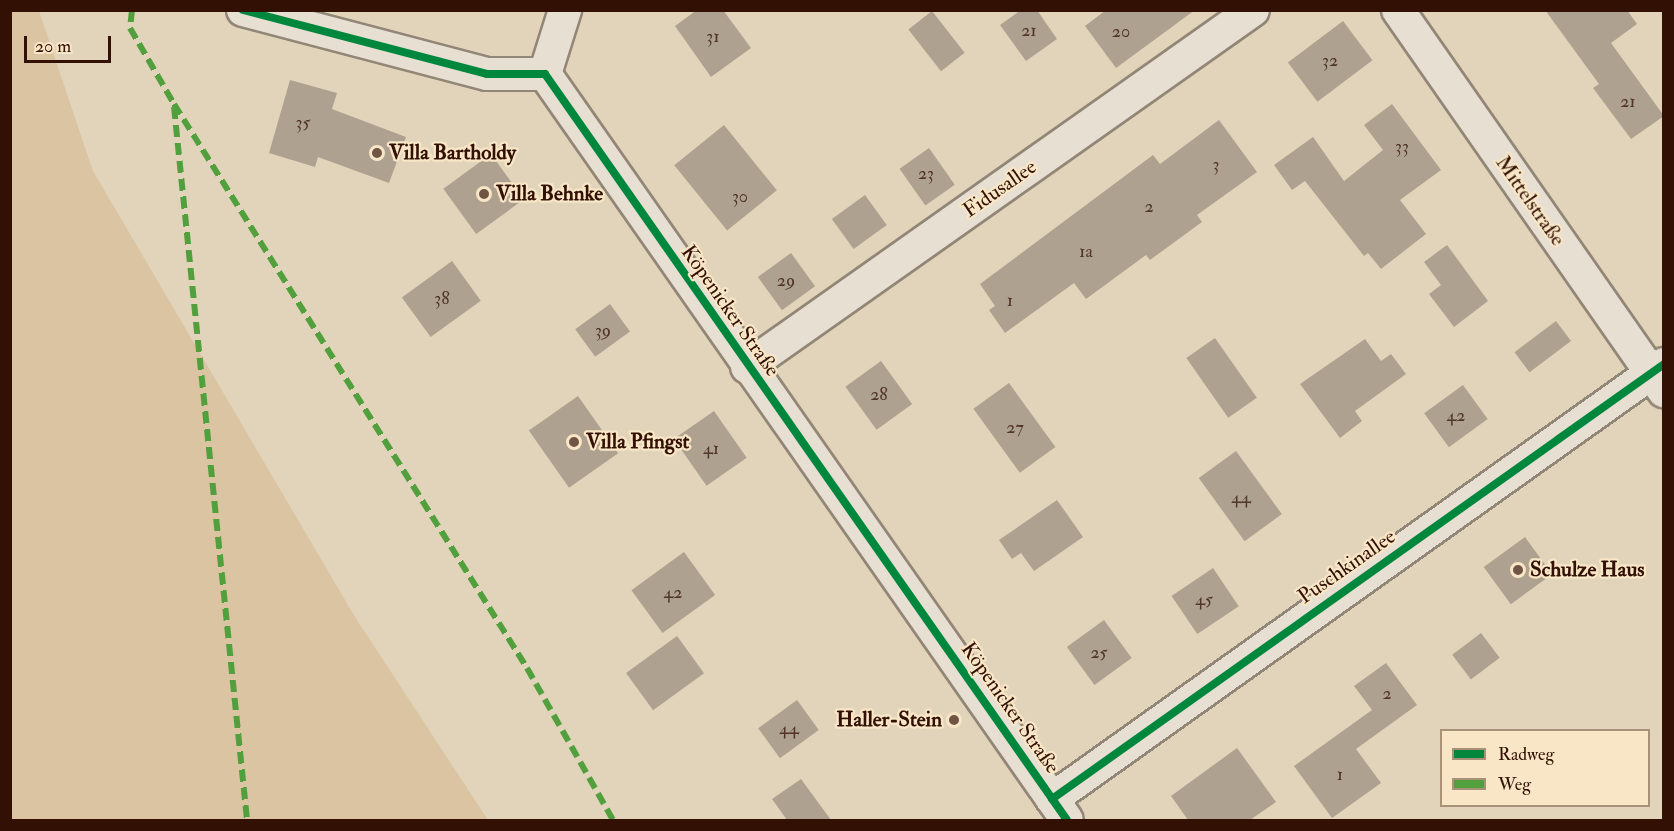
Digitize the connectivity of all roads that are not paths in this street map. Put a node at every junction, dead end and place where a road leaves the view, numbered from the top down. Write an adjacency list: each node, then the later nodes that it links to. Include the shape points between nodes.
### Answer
1 (243, 10): 5 (street, via 487,74)
2 (565, 10): 5 (street)
3 (1253, 10): 6 (street, Fidusallee)
4 (1398, 10): 7 (street, Mittelstraße)
5 (545, 74): 6 (street, Köpenicker Straße)
6 (747, 368): 8 (street, Köpenicker Straße)
7 (1659, 376): 8 (street, Puschkinallee)
8 (1060, 810)

